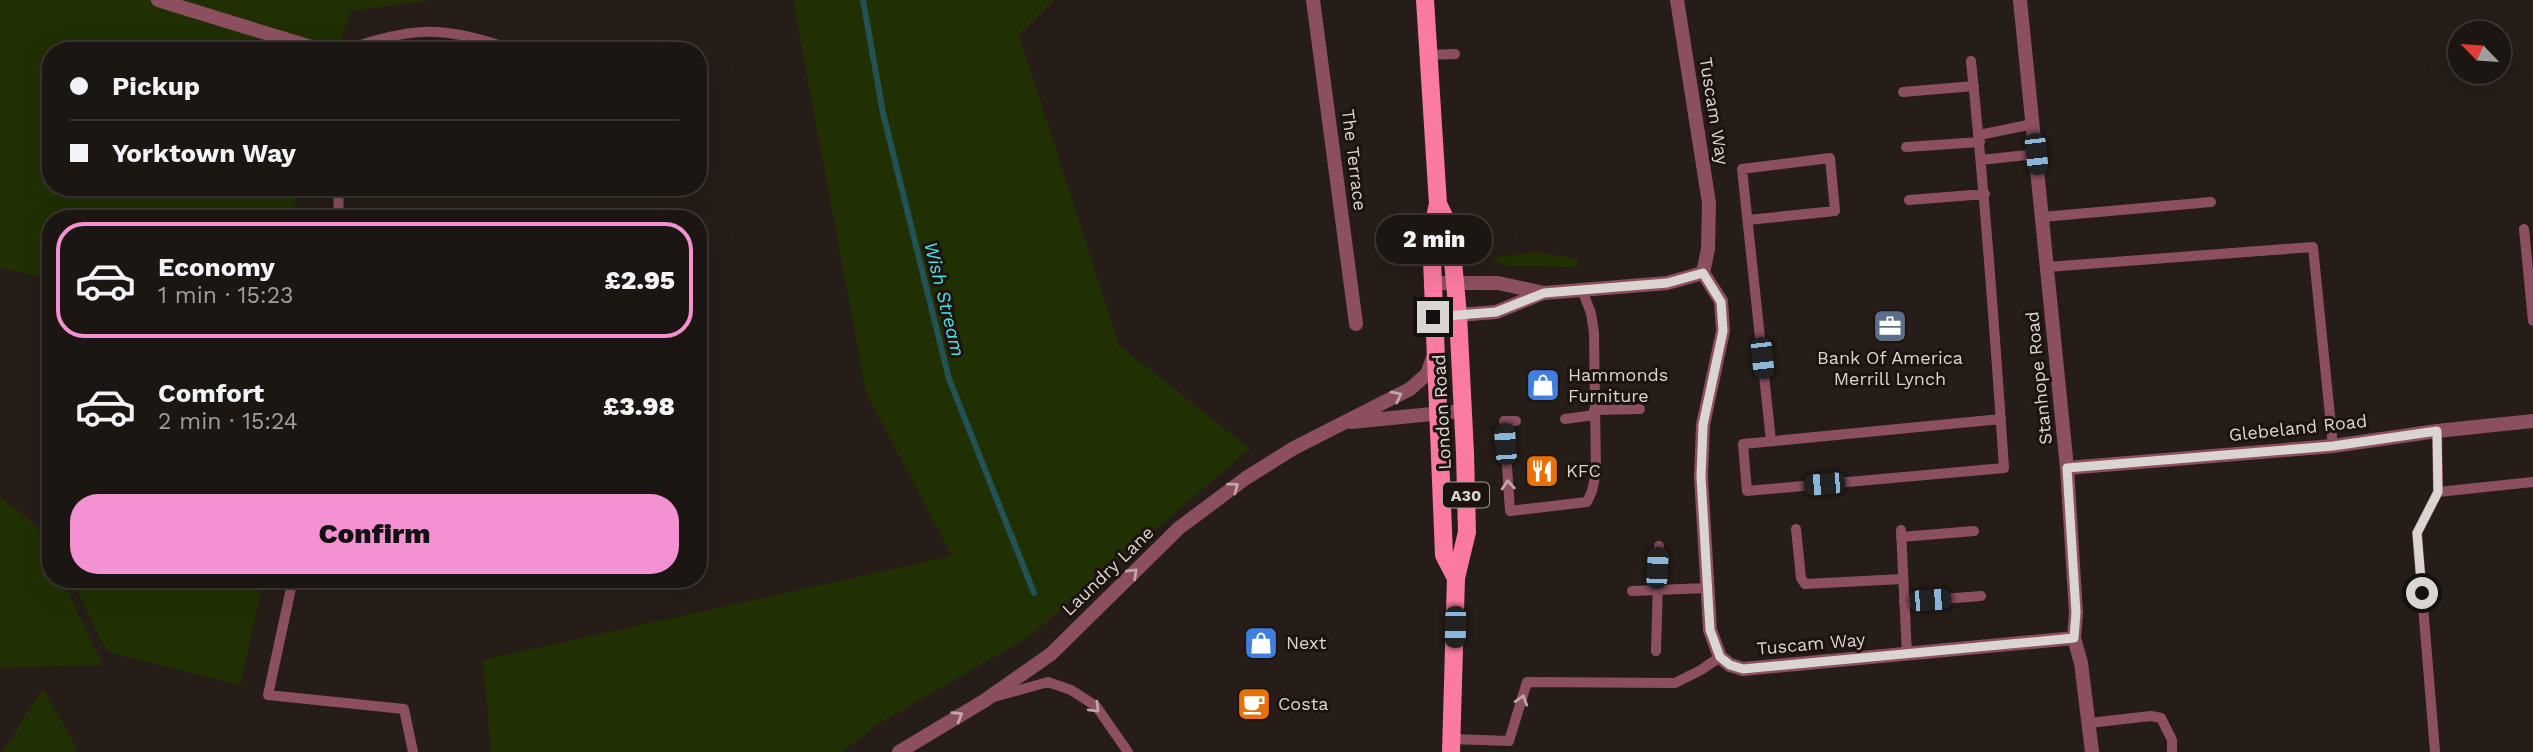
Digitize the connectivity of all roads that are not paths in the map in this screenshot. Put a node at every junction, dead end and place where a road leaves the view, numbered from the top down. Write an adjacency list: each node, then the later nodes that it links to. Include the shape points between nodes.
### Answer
1 (158, 0): 6 (street)
2 (1313, 0): 35 (street, The Terrace)
3 (1425, 0): 10 (main road, London Road / A30)
4 (1676, 0): 27 (street, Tuscam Way, via 1709,203)
5 (2020, 0): 14 (street, Stanhope Road)
6 (295, 42)
7 (368, 42): 8 (lane, via 442,31)
8 (489, 42)
9 (1455, 54): 10 (lane)
10 (1428, 55): 22 (main road, London Road / A30)
11 (1972, 61): 12 (lane)
12 (1974, 86): 13 (lane); 15 (lane)
13 (1903, 92)
14 (2033, 124): 15 (lane); 17 (street, Stanhope Road)
15 (1979, 138): 16 (lane); 18 (lane)
16 (1906, 147)
17 (2036, 154): 18 (lane); 23 (street, Stanhope Road)
18 (1981, 160): 19 (lane)
19 (1985, 194): 20 (lane); 42 (lane)
20 (1909, 200)
21 (2211, 202): 23 (lane)
22 (1438, 204): 28 (main road, London Road / A30, via 1430,236); 29 (main road, London Road / A30, via 1450,229)
23 (2042, 217): 26 (street, Stanhope Road)
24 (1748, 220): 24 (lane, via 1835,211 1830,158 1742,169); 47 (lane)
25 (2524, 229): 34 (lane)
26 (2047, 267): 48 (lane, via 2314,247); 49 (street, Stanhope Road)
27 (1703, 273): 30 (street, via 1667,283); 58 (street, via 1721,302 1723,331 1703,425)
28 (1431, 283): 29 (street); 33 (main road, London Road / A30)
29 (1455, 284): 31 (street, via 1498,283); 32 (main road, London Road / A30)
30 (1582, 290): 31 (street); 39 (lane, via 1594,333)
31 (1544, 293): 32 (street, via 1496,312)
32 (1458, 315): 33 (street); 38 (main road, London Road / A30)
33 (1433, 317): 36 (main road, London Road / A30)
34 (2533, 321)
35 (1356, 324)
36 (1434, 355): 40 (main road, London Road / A30); 45 (street, Laundry Lane, one-way to 36, via 1410,389 1427,374)
37 (1640, 409): 39 (lane)
38 (1462, 411): 40 (street, Laundry Lane); 55 (main road, London Road / A30, via 1467,532)
39 (1594, 412): 41 (lane); 43 (lane, one-way to 43, via 1596,473 1587,502 1510,511 1504,421)
40 (1437, 415): 45 (street, Laundry Lane); 55 (main road, London Road / A30, via 1444,555)
41 (1565, 419)
42 (2001, 419): 47 (lane); 47 (lane, via 2004,468 1747,491 1743,444)
43 (1516, 421)
44 (2533, 421): 46 (street, Glebeland Road)
45 (1346, 422): 67 (street, Laundry Lane, one-way to 45, via 1051,654 1179,528 1246,478)
46 (2437, 431): 48 (street, Glebeland Road); 51 (lane)
47 (1771, 441)
48 (2333, 446): 49 (street, Glebeland Road)
49 (2067, 468): 63 (street, Stanhope Road)
50 (2533, 482): 51 (lane)
51 (2438, 492): 75 (lane, via 2417,533)
52 (1796, 529): 56 (lane, via 1805,584)
53 (1974, 531): 56 (lane, via 1901,534)
54 (1658, 546): 60 (lane)
55 (1456, 578): 69 (main road, London Road / A30)
56 (1902, 579): 62 (lane)
57 (291, 588): 70 (lane, via 268,695 404,709)
58 (1707, 589): 60 (lane); 66 (street, via 1710,630)
59 (1633, 591): 60 (lane)
60 (1656, 591): 64 (lane)
61 (1981, 596): 62 (lane)
62 (1904, 602): 65 (lane)
63 (2074, 638): 65 (street, Tuscam Way); 68 (street, Stanhope Road)
64 (1656, 651)
65 (1907, 655): 66 (street, Tuscam Way, via 1743,669)
66 (1720, 657): 69 (lane, one-way to 66, via 1509,741 1527,682 1675,683)
67 (984, 701): 71 (street, Laundry Lane, one-way to 67); 72 (lane, one-way to 72, via 1048,682 1071,690 1096,706)
68 (2089, 723): 73 (street, Stanhope Road); 74 (lane, via 2161,718 2172,740)
69 (1452, 745)
70 (413, 752)
71 (900, 752)
72 (1128, 752)
73 (2092, 752)
74 (2172, 752)
75 (2435, 752)

